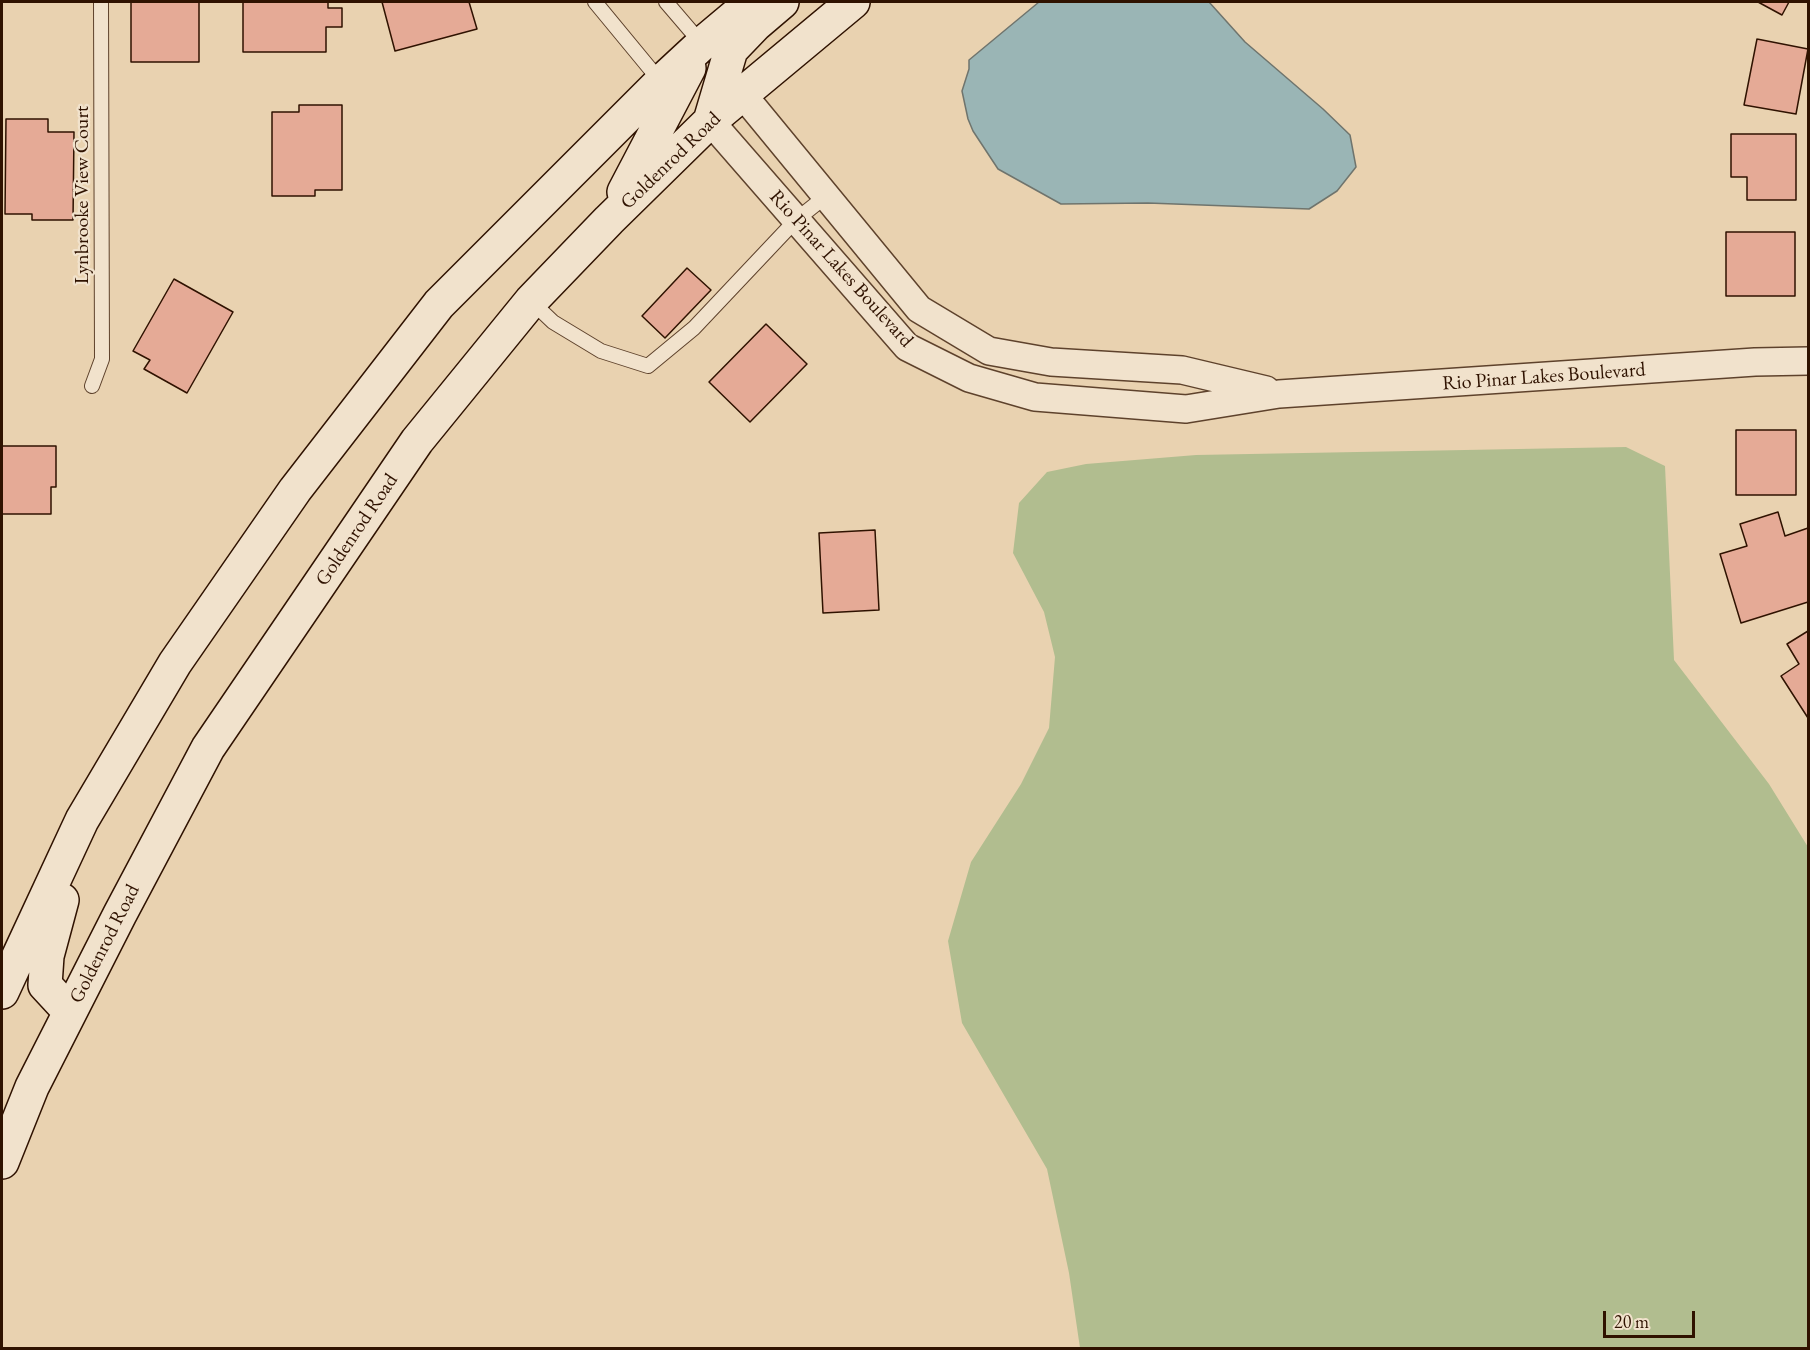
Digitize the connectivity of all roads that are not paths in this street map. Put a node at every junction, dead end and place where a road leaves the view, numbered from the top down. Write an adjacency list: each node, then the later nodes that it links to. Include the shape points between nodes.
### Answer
1 (101, 2): 16 (lane, Lynbrooke View Court, via 102,359)
2 (596, 2): 8 (lane)
3 (666, 2): 7 (lane)
4 (753, 2): 7 (main road)
5 (782, 2): 10 (main road, via 731,50)
6 (852, 2): 9 (main road, Goldenrod Road)
7 (702, 44): 8 (main road); 12 (main road)
8 (661, 82): 18 (main road, via 440,304 295,490 175,663)
9 (742, 95): 10 (main road, Goldenrod Road); 11 (street, Rio Pinar Lakes Boulevard)
10 (710, 121): 12 (main road, Goldenrod Road); 13 (street, Rio Pinar Lakes Boulevard)
11 (826, 196): 13 (lane); 17 (street, Rio Pinar Lakes Boulevard, via 919,309 989,351 1051,362 1182,370)
12 (609, 220): 14 (main road, Goldenrod Road)
13 (796, 220): 14 (lane, via 694,328 648,366 601,351 553,322); 17 (street, Rio Pinar Lakes Boulevard, via 907,347 969,378 1035,397 1186,409)
14 (531, 301): 20 (main road, Goldenrod Road, via 417,441 208,748)
15 (1809, 362): 17 (street, Rio Pinar Lakes Boulevard, via 1755,362)
16 (92, 386)
17 (1279, 394)
18 (82, 820): 19 (main road); 20 (main road, via 46,956 45,984)
19 (2, 992)
20 (70, 1012): 21 (main road, Goldenrod Road, via 32,1087)
21 (2, 1162)

